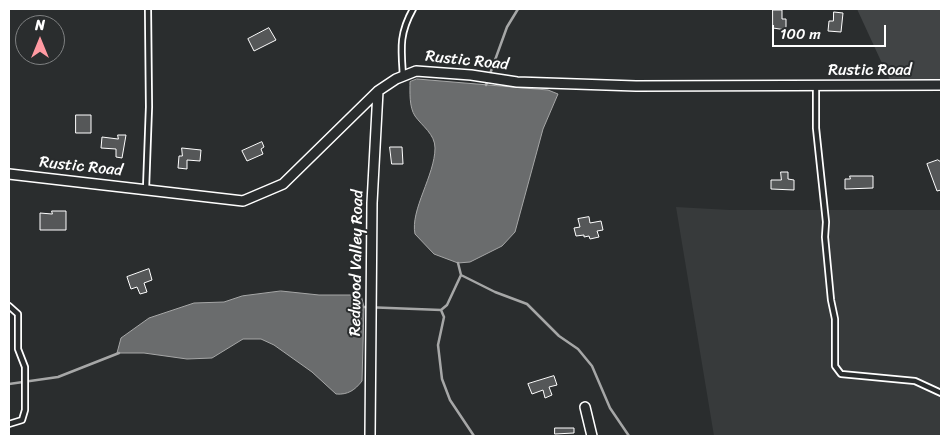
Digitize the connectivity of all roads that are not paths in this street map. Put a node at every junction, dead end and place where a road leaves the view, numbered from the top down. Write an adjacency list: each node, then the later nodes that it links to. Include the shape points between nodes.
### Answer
1 (148, 9): 8 (lane)
2 (413, 9): 3 (lane, via 403,26)
3 (403, 76): 5 (street, Rustic Road, via 416,71 518,82); 6 (street, Rustic Road)
4 (941, 85): 5 (street, Rustic Road)
5 (816, 86): 10 (lane, via 825,237 837,340 835,366 841,374 915,382)
6 (378, 91): 8 (street, Rustic Road, via 284,184 264,194 243,201); 13 (street, Redwood Valley Road, via 372,233)
7 (9, 174): 8 (street, Rustic Road)
8 (146, 189)
9 (9, 306): 12 (lane, via 18,314 18,349 25,367 25,410 22,420)
10 (941, 393)
11 (585, 407): 14 (street)
12 (9, 424)
13 (370, 436)
14 (592, 436)

